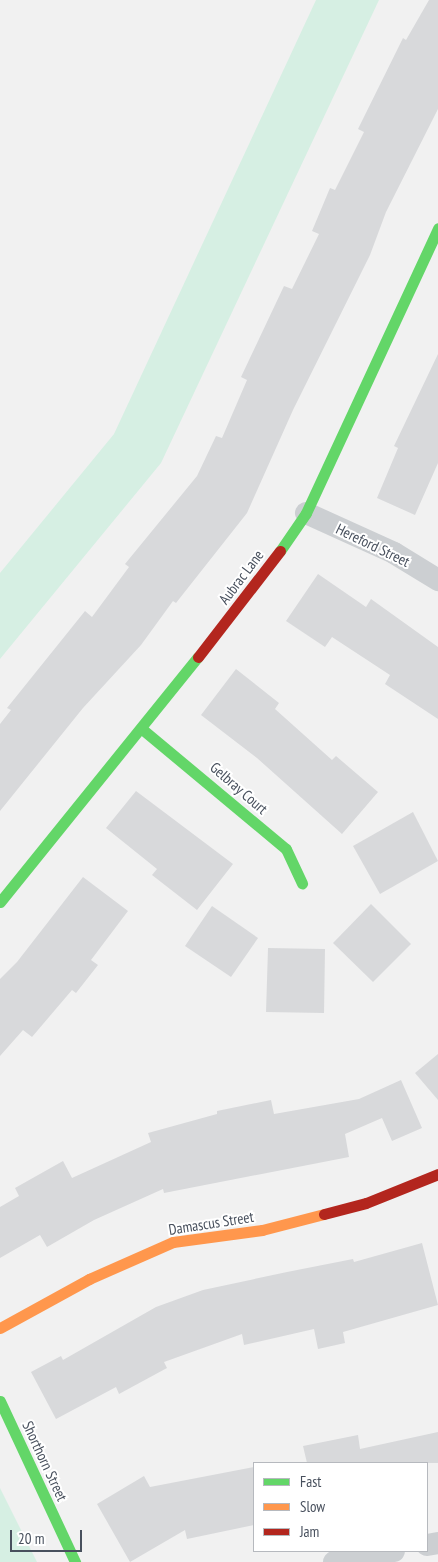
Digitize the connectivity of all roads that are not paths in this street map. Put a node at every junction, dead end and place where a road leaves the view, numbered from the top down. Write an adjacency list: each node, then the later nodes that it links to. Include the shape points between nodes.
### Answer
1 (438, 228): 2 (street, Aubrac Lane)
2 (306, 513): 3 (street, Hereford Street, via 394,553); 4 (street, Aubrac Lane, via 264,574)
3 (438, 580)
4 (142, 729): 5 (street, Gelbray Court, via 286,849); 6 (street, Aubrac Lane)
5 (302, 882)
6 (0, 902)
7 (438, 1174): 8 (street, Damascus Street, via 366,1203 262,1230 173,1242 89,1279)
8 (0, 1328)
9 (0, 1401): 11 (street, Shorthorn Street)
10 (389, 1552): 12 (street)
11 (75, 1562)
12 (334, 1562)

